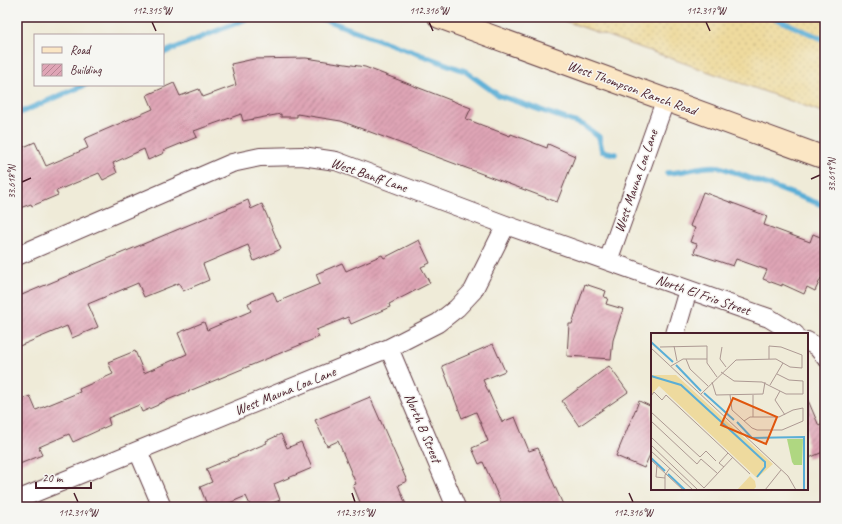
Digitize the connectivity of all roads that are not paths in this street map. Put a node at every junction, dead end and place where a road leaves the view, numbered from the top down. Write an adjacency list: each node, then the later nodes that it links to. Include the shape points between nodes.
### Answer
1 (439, 17): 2 (main road, West Thompson Ranch Road)
2 (665, 101): 3 (main road, West Thompson Ranch Road); 6 (street, West Mauna Loa Lane)
3 (825, 158)
4 (506, 225): 5 (street, West Banff Lane, via 336,161 302,156 260,157 232,163); 6 (street, West Banff Lane); 11 (street, West Mauna Loa Lane, via 473,291 457,308 438,323)
5 (17, 256)
6 (608, 261): 7 (street, North El Frio Street)
7 (688, 290): 8 (street); 9 (street, North El Frio Street, via 769,318)
8 (675, 333)
9 (793, 333)
10 (808, 342): 12 (street, via 817,347)
11 (389, 348): 13 (street, West Mauna Loa Lane); 16 (street, North B Street)
12 (825, 357)
13 (138, 450): 14 (street, West Mauna Loa Lane); 15 (street)
14 (17, 500)
15 (162, 507)
16 (456, 507)

